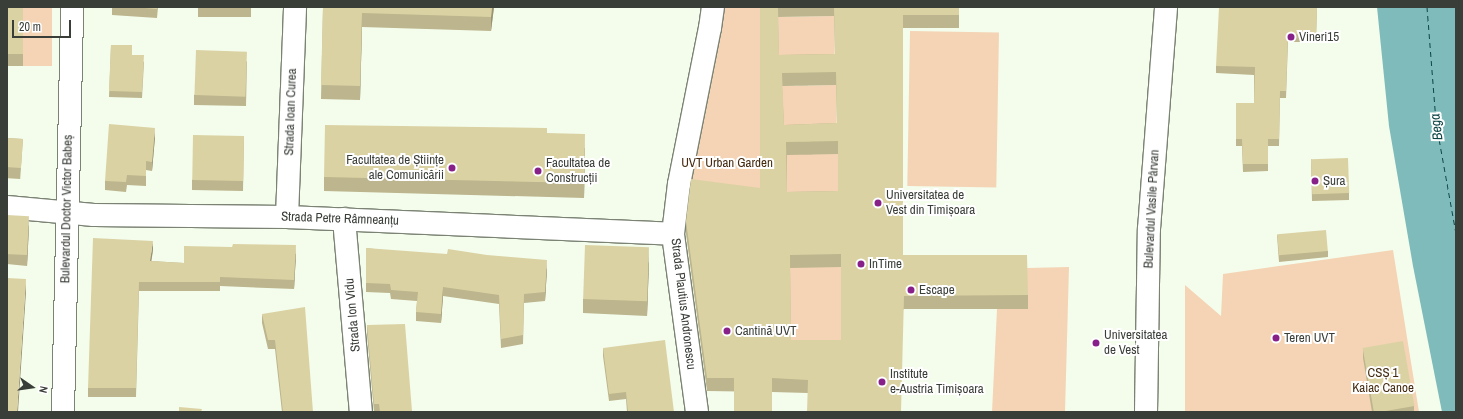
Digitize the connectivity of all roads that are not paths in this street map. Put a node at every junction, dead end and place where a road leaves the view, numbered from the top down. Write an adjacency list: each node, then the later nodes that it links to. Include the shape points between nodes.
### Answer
1 (72, 7): 6 (street, Bulevardul Doctor Victor Babeș)
2 (295, 7): 7 (street, Strada Ioan Curea)
3 (713, 7): 9 (street, Strada Plautius Andronescu, via 679,184)
4 (1166, 7): 13 (street, Bulevardul Vasile Pârvan, via 1149,229)
5 (7, 207): 6 (street, Strada Petre Râmneanțu)
6 (67, 213): 7 (street, Strada Petre Râmneanțu); 10 (street, Bulevardul Doctor Victor Babeș)
7 (287, 217): 8 (street, Strada Petre Râmneanțu)
8 (344, 219): 9 (street, Strada Petre Râmneanțu); 11 (street, Strada Ion Vidu)
9 (673, 234): 12 (street, Strada Plautius Andronescu)
10 (63, 412)
11 (361, 412)
12 (697, 412)
13 (1146, 412)

